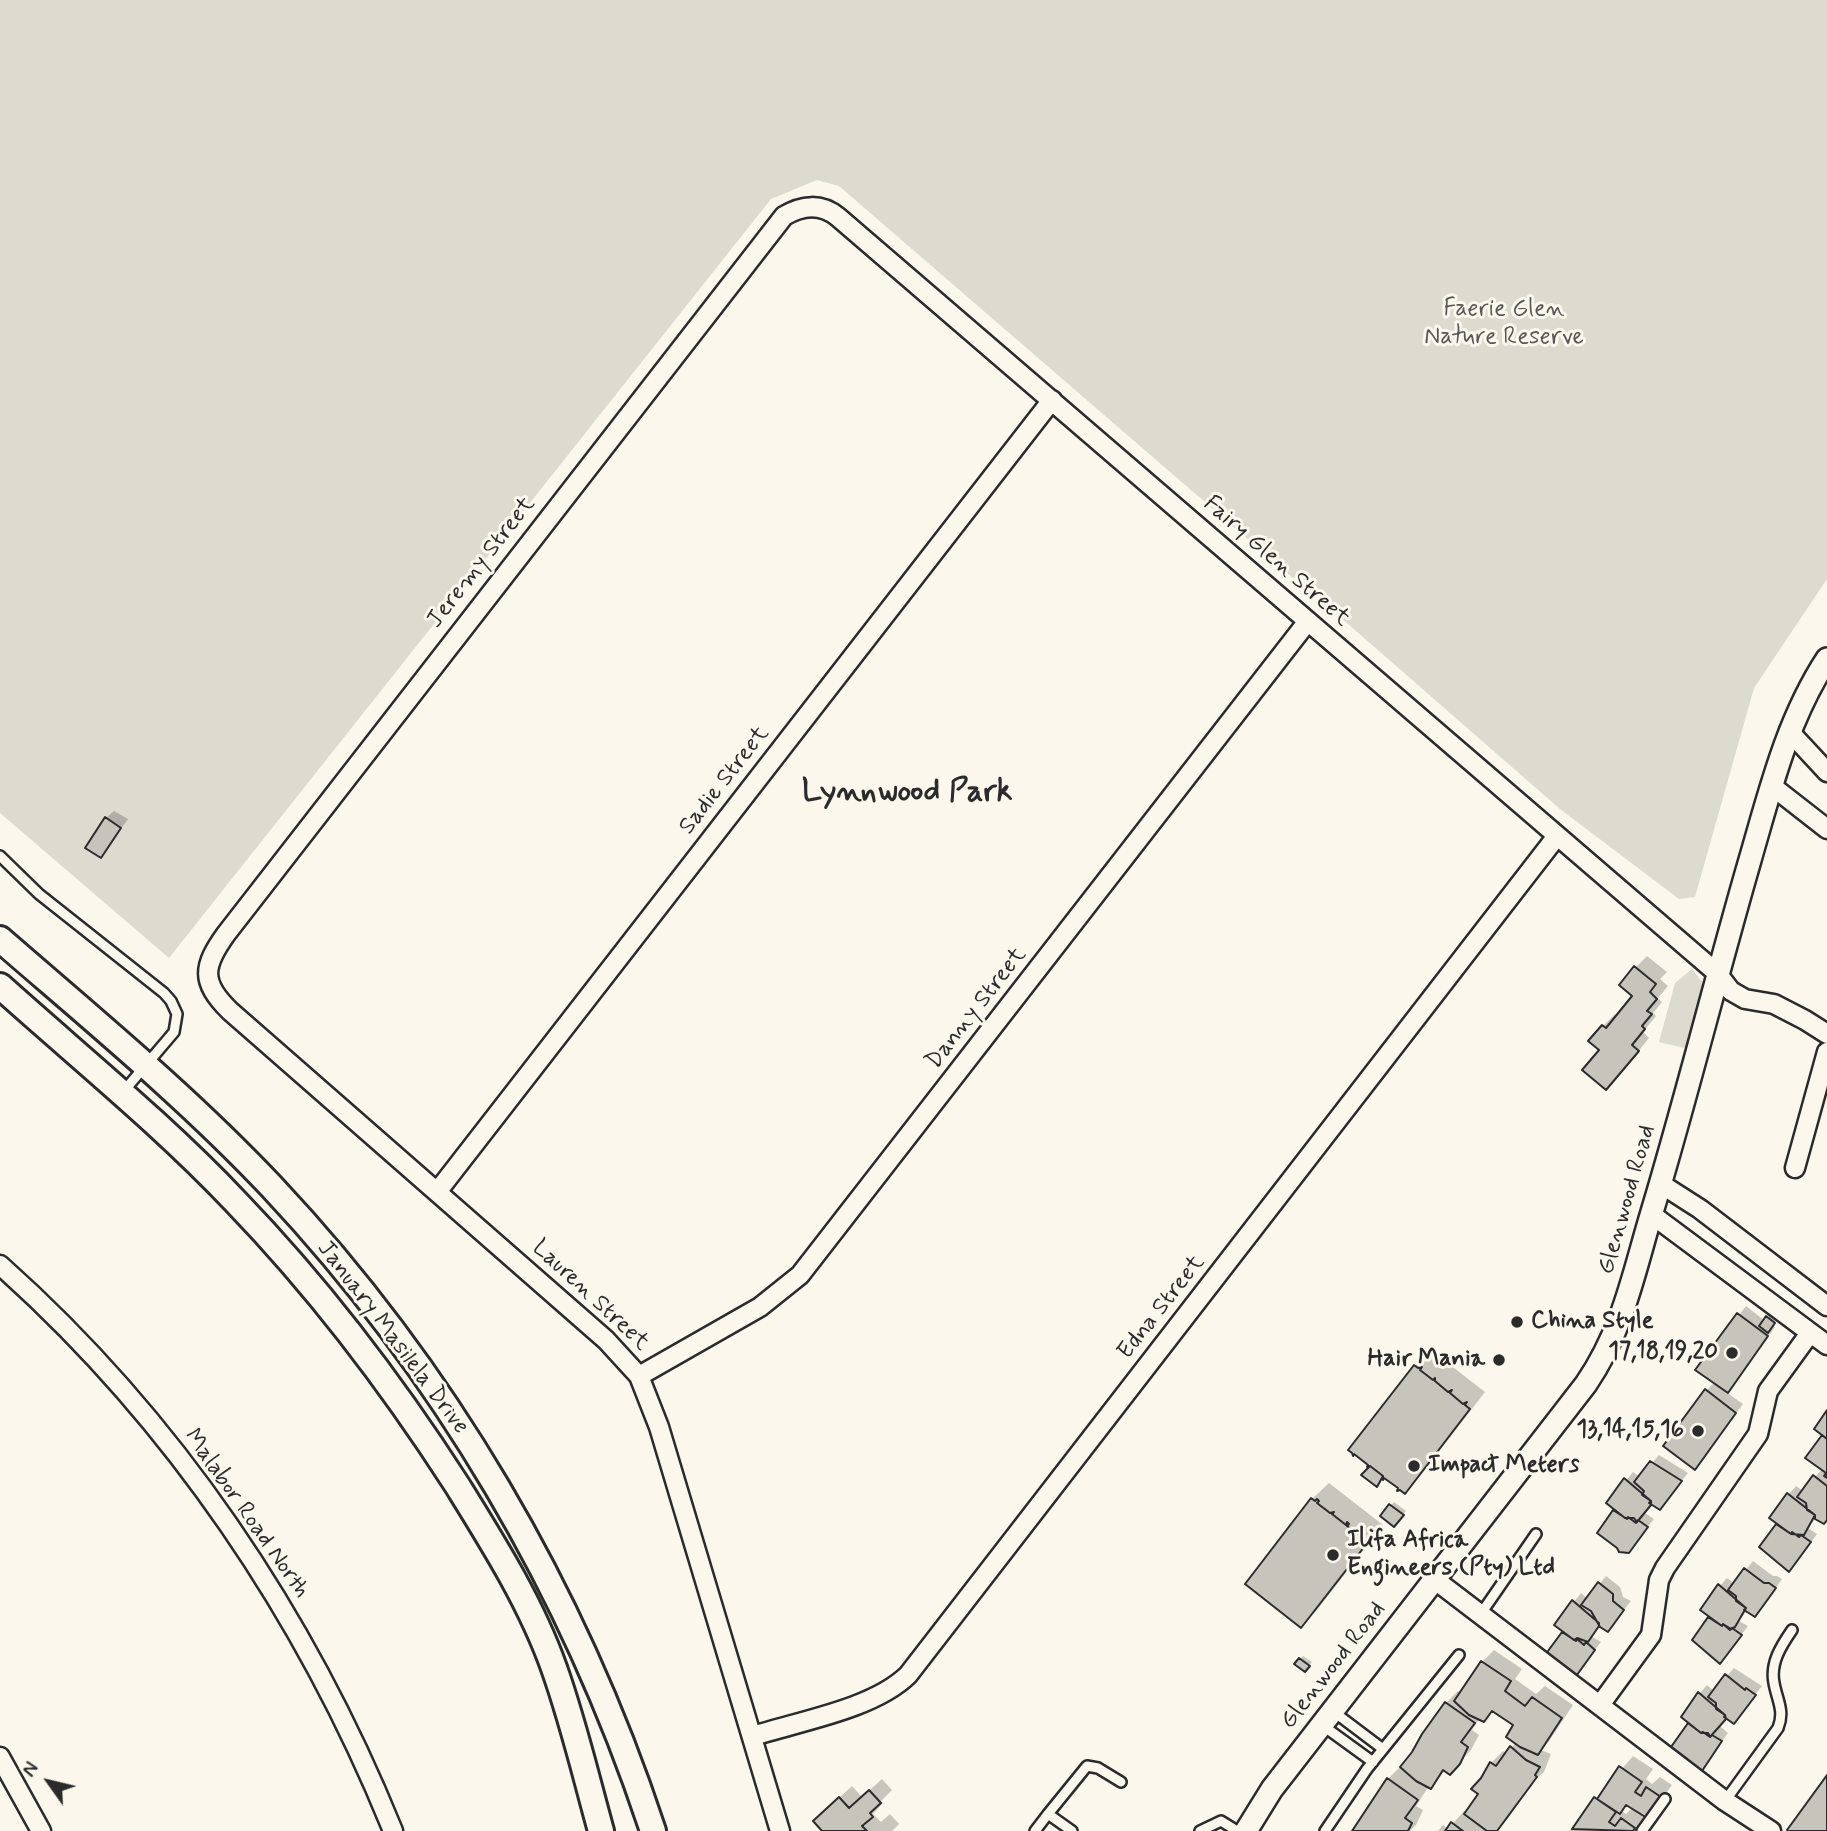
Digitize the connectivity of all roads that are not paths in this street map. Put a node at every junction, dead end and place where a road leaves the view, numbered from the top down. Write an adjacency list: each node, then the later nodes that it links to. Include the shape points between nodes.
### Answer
1 (796, 209): 2 (street, Fairy Glen Street, via 819,207 834,213); 12 (street, Jeremy Street, via 767,235)
2 (1052, 401): 3 (street, Fairy Glen Street); 21 (street, Sadie Street)
3 (1308, 621): 9 (street, Fairy Glen Street); 27 (street, Danny Street, via 800,1275 760,1307)
4 (1827, 659): 5 (street, Glenwood Road)
5 (1789, 732): 6 (street); 7 (street, Glenwood Road)
6 (1827, 772)
7 (1772, 786): 8 (street); 13 (street, Glenwood Road)
8 (1827, 829)
9 (1557, 836): 13 (street, Fairy Glen Street); 35 (street, Edna Street, via 908,1675 870,1701)
10 (0, 856): 17 (lane, via 39,894 171,1001 177,1016 174,1032)
11 (0, 939): 17 (main road, January Masilela Drive)
12 (213, 952): 21 (street, Lauren Street, via 208,980 221,1002)
13 (1717, 974): 15 (street, Fairy Glen Street, via 1745,999 1774,1004); 20 (street, Glenwood Road)
14 (0, 986): 18 (main road, January Masilela Drive)
15 (1827, 1034)
16 (1827, 1052): 19 (street)
17 (145, 1065): 18 (lane); 47 (main road, January Masilela Drive, via 242,1156 305,1224 404,1345 461,1428 517,1522 577,1638)
18 (122, 1094): 46 (main road, January Masilela Drive, via 212,1177 290,1262 384,1377 433,1448 537,1628 554,1668)
19 (1795, 1168)
20 (1661, 1184): 22 (street, Glenwood Road); 24 (street)
21 (438, 1192): 27 (street, Lauren Street, via 606,1340)
22 (1651, 1214): 25 (street); 29 (street, Glenwood Road, via 1621,1318 1600,1362)
23 (0, 1265): 45 (street, Malabor Road North, via 145,1415 253,1560 355,1742)
24 (1827, 1306)
25 (1810, 1333): 26 (street); 33 (street, via 1768,1391 1758,1434 1665,1568 1651,1635)
26 (1827, 1345)
27 (639, 1376): 35 (street, Lauren Street)
28 (1536, 1534): 30 (lane)
29 (1434, 1579): 30 (street); 34 (street, Glenwood Road)
30 (1480, 1615): 33 (street)
31 (1793, 1630): 41 (lane, via 1774,1667 1782,1717 1778,1728)
32 (1459, 1656): 36 (lane)
33 (1600, 1705): 41 (street)
34 (1327, 1718): 36 (lane); 38 (lane); 43 (street, Glenwood Road)
35 (753, 1736): 48 (street, Lauren Street)
36 (1383, 1749): 38 (lane)
37 (0, 1757): 44 (street)
38 (1373, 1762): 52 (lane)
39 (1121, 1782): 42 (lane, via 1087,1766)
40 (1665, 1799): 53 (lane)
41 (1725, 1801): 54 (street)
42 (1048, 1814): 49 (lane); 50 (lane)
43 (1238, 1830): 51 (lane, via 1221,1821)
44 (41, 1831)
45 (393, 1831)
46 (601, 1831)
47 (653, 1831)
48 (780, 1831)
49 (1035, 1831)
50 (1072, 1831)
51 (1199, 1831)
52 (1325, 1831)
53 (1642, 1831)
54 (1771, 1831)

